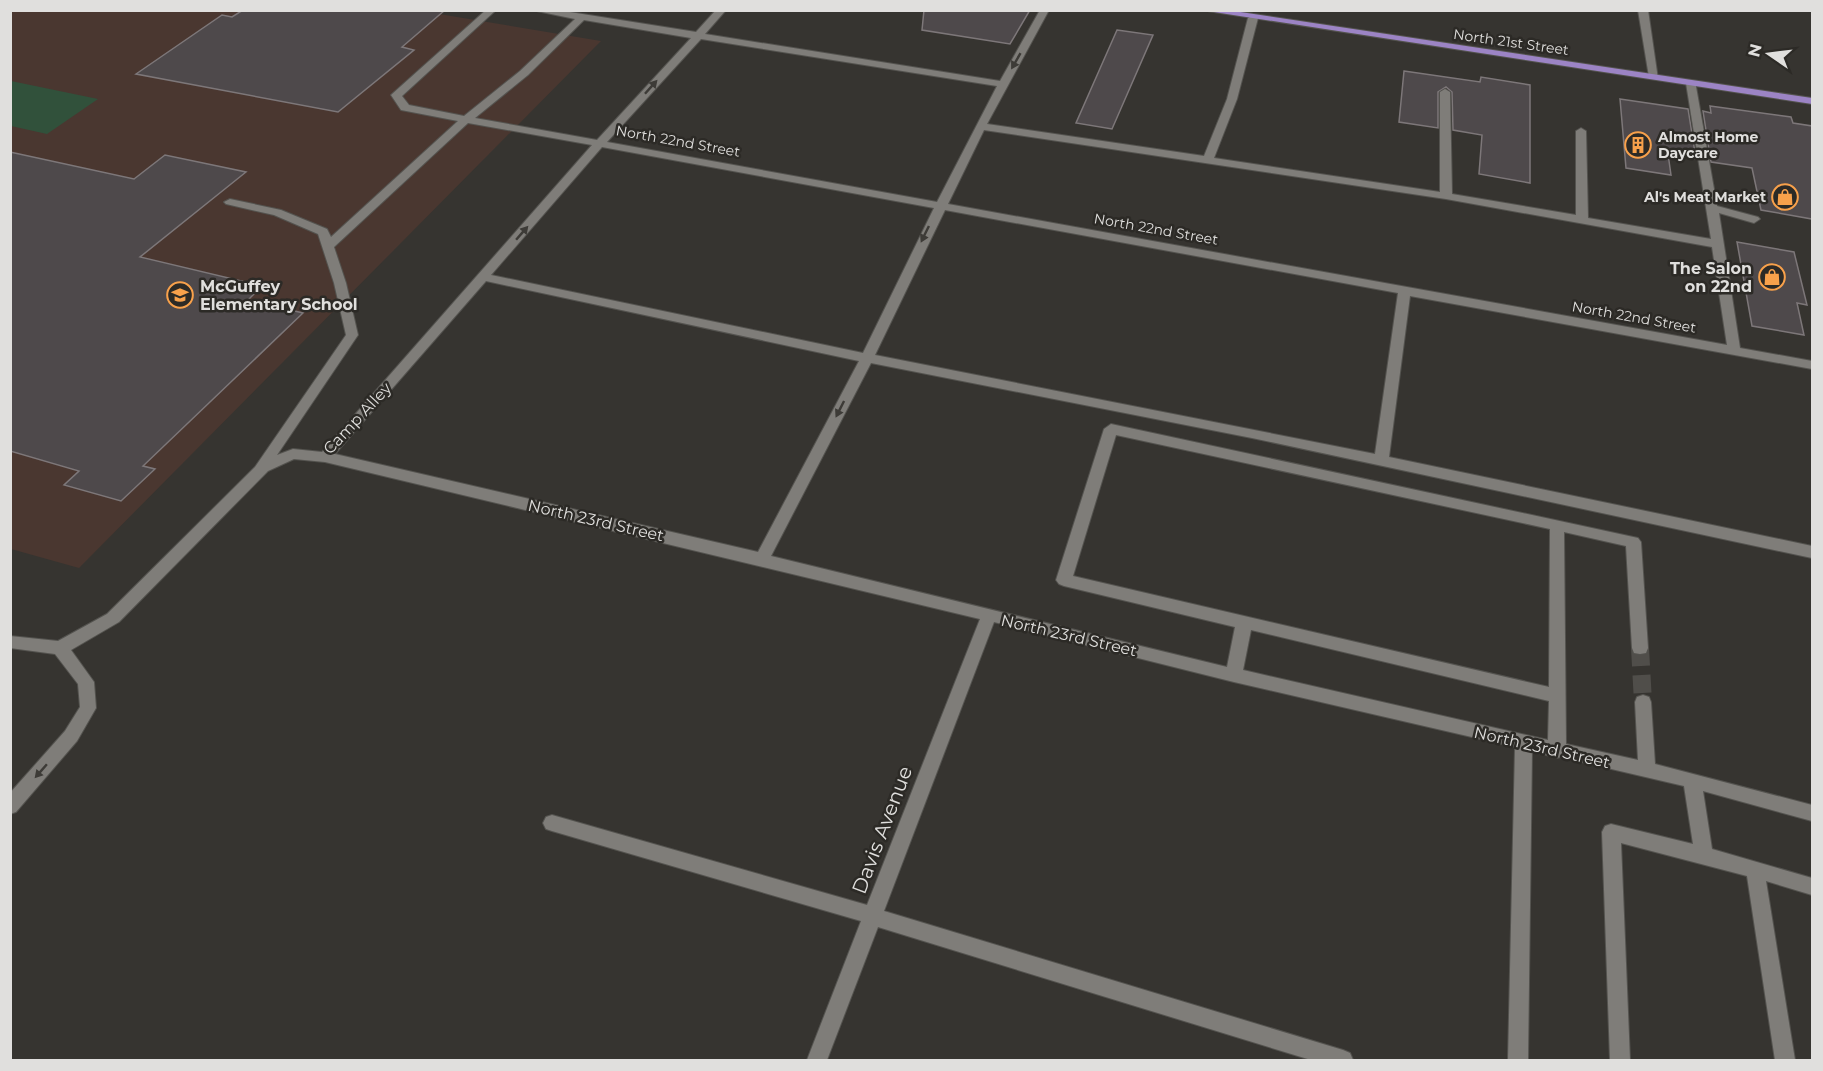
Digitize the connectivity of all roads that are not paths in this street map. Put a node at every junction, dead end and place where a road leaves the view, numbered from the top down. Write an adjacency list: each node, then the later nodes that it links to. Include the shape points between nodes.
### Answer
1 (492, 10): 15 (street, North 22nd Street, via 396,95 405,108)
2 (536, 10): 7 (street)
3 (722, 10): 9 (street, Camp Alley)
4 (1045, 10): 12 (street, one-way to 12)
5 (1205, 10): 8 (main road, North 21st Street)
6 (1643, 10): 10 (street)
7 (581, 18): 9 (street); 15 (street, via 525,73)
8 (1253, 18): 10 (main road, North 21st Street); 19 (street, via 1232,99)
9 (697, 37): 12 (street); 18 (street, Camp Alley, one-way to 9)
10 (1654, 77): 11 (main road, North 21st Street)
11 (1691, 83): 14 (main road, North 21st Street); 23 (street)
12 (1003, 84): 16 (street)
13 (1445, 92): 20 (street)
14 (1812, 101)
15 (465, 120): 18 (street, North 22nd Street); 27 (street)
16 (980, 126): 19 (street); 22 (street)
17 (1581, 130): 24 (street)
18 (601, 142): 22 (street, North 22nd Street); 28 (street, Camp Alley, one-way to 18)
19 (1208, 160): 20 (street)
20 (1446, 196): 24 (street)
21 (230, 202): 27 (street, via 277,212 322,232)
22 (940, 204): 29 (street, North 22nd Street); 31 (street, one-way to 31)
23 (1712, 208): 25 (street); 26 (street)
24 (1582, 219): 26 (street)
25 (1754, 219)
26 (1718, 244): 30 (street)
27 (328, 246): 35 (street, via 352,335)
28 (483, 277): 31 (street); 33 (street, Camp Alley)
29 (1405, 290): 30 (street, North 22nd Street); 34 (street)
30 (1734, 351): 32 (street, North 22nd Street)
31 (867, 358): 34 (street); 38 (street, one-way to 38)
32 (1812, 365)
33 (325, 457): 35 (street, Camp Alley, via 293,454); 38 (street, North 23rd Street)
34 (1381, 461): 37 (street)
35 (261, 468): 42 (street, Camp Alley, via 113,618)
36 (1557, 525): 40 (street, via 1111,429 1064,580); 43 (street, via 1633,542); 45 (street)
37 (1812, 552)
38 (762, 559): 39 (street, North 23rd Street)
39 (988, 616): 44 (street, North 23rd Street); 57 (street, Davis Avenue)
40 (1244, 622): 44 (street); 45 (street)
41 (10, 642): 42 (street)
42 (60, 648): 51 (street, one-way to 51, via 86,682 88,708 71,736)
43 (1640, 648)
44 (1234, 675): 47 (street, North 23rd Street)
45 (1557, 696): 48 (street)
46 (1643, 702): 49 (street)
47 (1524, 743): 48 (street, North 23rd Street); 60 (street)
48 (1557, 751): 49 (street, North 23rd Street)
49 (1647, 771): 50 (street, North 23rd Street)
50 (1692, 780): 52 (street, North 23rd Street); 54 (street)
51 (10, 806)
52 (1812, 813)
53 (552, 823): 57 (street)
54 (1704, 855): 55 (street); 61 (street, via 1611,832)
55 (1755, 870): 56 (street); 62 (street)
56 (1812, 886)
57 (873, 916): 58 (street, Davis Avenue); 59 (street)
58 (817, 1060)
59 (1343, 1060)
60 (1518, 1060)
61 (1620, 1060)
62 (1785, 1060)

